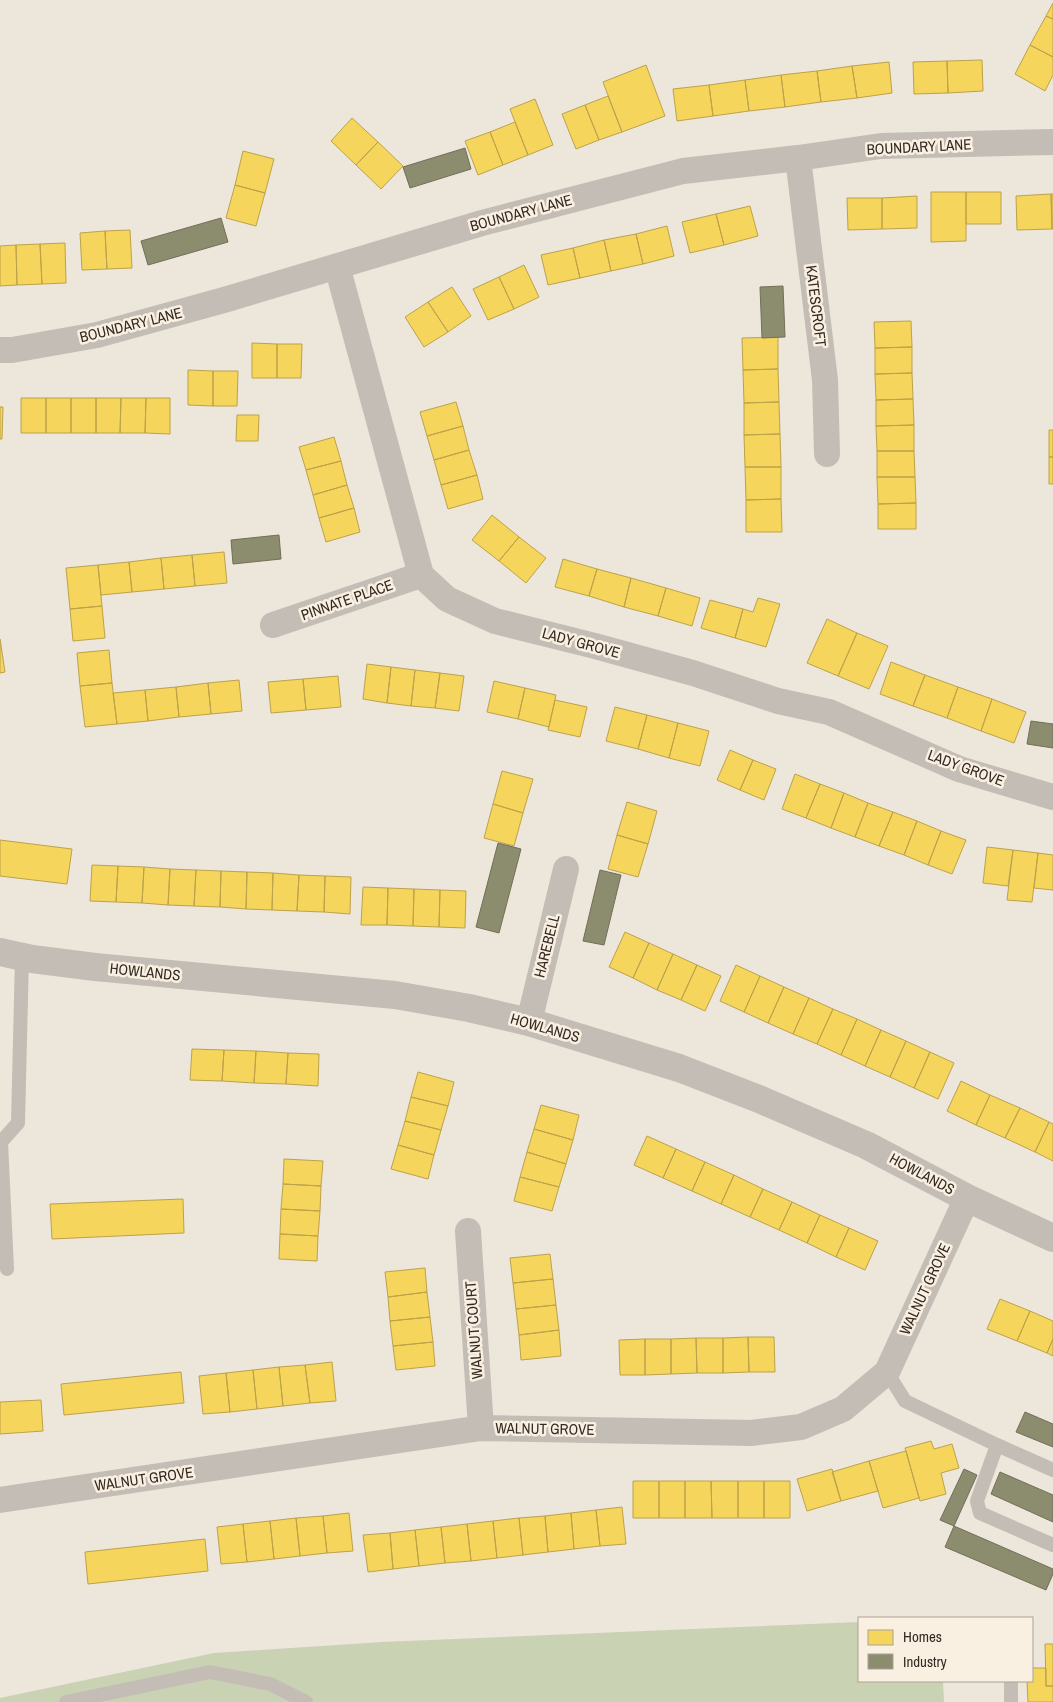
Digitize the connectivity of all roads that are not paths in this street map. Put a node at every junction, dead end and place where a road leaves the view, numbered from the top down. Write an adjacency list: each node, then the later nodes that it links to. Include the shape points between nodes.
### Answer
1 (1053, 142): 2 (street, BOUNDARY LANE, via 881,146)
2 (798, 158): 3 (street, BOUNDARY LANE, via 683,171 482,223); 5 (street, KATESCROFT, via 825,380)
3 (338, 266): 4 (street, BOUNDARY LANE, via 98,335); 6 (street)
4 (0, 350)
5 (827, 454)
6 (421, 575): 7 (street, PINNATE PLACE); 8 (street, LADY GROVE, via 447,599 495,621 829,712 959,769)
7 (273, 625)
8 (1053, 797)
9 (566, 869): 11 (street, HAREBELL)
10 (11, 954): 11 (street, HOWLANDS, via 95,967 395,995); 15 (lane, via 18,1123 1,1142)
11 (529, 1022): 12 (street, HOWLANDS, via 679,1068 759,1099 866,1145)
12 (967, 1198): 14 (street, HOWLANDS); 16 (street, WALNUT GROVE)
13 (468, 1231): 17 (street, WALNUT COURT)
14 (1053, 1238)
15 (7, 1269)
16 (887, 1372): 17 (street, WALNUT GROVE, via 843,1409 800,1427 751,1433); 18 (lane, via 905,1401)
17 (481, 1428): 20 (street, WALNUT GROVE)
18 (997, 1445): 19 (lane); 21 (lane, via 976,1501 980,1513)
19 (1053, 1470)
20 (0, 1500)
21 (1053, 1545)
22 (1011, 1682): 25 (lane)
23 (66, 1702): 24 (lane, via 210,1672 270,1684)
24 (306, 1702)
25 (1011, 1702)

